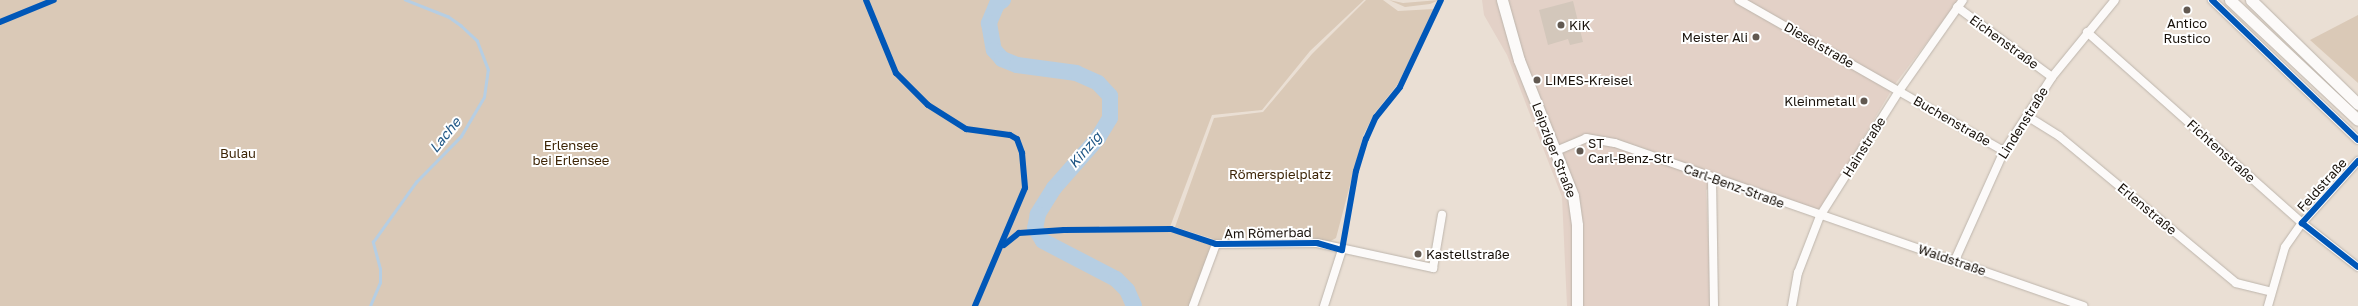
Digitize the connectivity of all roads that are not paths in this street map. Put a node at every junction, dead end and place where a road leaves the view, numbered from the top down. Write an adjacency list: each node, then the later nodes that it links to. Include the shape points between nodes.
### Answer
1 (1502, 0): 16 (main road, Leipziger Straße, via 1519,60)
2 (1739, 0): 11 (street, Dieselstraße)
3 (1963, 0): 8 (street, Hainstraße)
4 (2115, 0): 9 (street, Lindenstraße)
5 (2212, 0): 15 (street)
6 (2230, 0): 14 (main road)
7 (2251, 0): 12 (main road)
8 (1957, 7): 10 (street, Eichenstraße); 11 (street, Hainstraße)
9 (2087, 32): 10 (street, Lindenstraße); 22 (street, Fichtenstraße)
10 (2052, 77): 13 (street, Lindenstraße)
11 (1899, 91): 17 (street, Buchenstraße); 21 (street, Hainstraße)
12 (2358, 104)
13 (2027, 116): 17 (street, Lindenstraße); 26 (street, Erlenstraße, via 2059,136 2236,283)
14 (2358, 120)
15 (2358, 140)
16 (1556, 151): 19 (street, Carl-Benz-Straße, via 1586,138 1615,143); 29 (main road, Leipziger Straße, via 1576,209)
17 (2004, 151): 24 (street, Lindenstraße)
18 (2358, 161): 22 (street, Feldstraße)
19 (1712, 178): 21 (street, Carl-Benz-Straße); 30 (street)
20 (1442, 215): 23 (street, via 1433,268)
21 (1820, 216): 24 (street, Waldstraße); 31 (street, Hainstraße, via 1798,273)
22 (2302, 223): 25 (street, Fichtenstraße); 26 (street, Feldstraße, via 2285,247)
23 (1342, 250): 27 (street, Am Römerbad, via 1317,243 1216,244); 28 (street)
24 (1954, 260): 32 (street, Waldstraße)
25 (2358, 267)
26 (2271, 292): 33 (street, Feldstraße)
27 (1193, 306)
28 (1324, 306)
29 (1577, 306)
30 (1714, 306)
31 (1792, 306)
32 (2083, 306)
33 (2268, 306)

